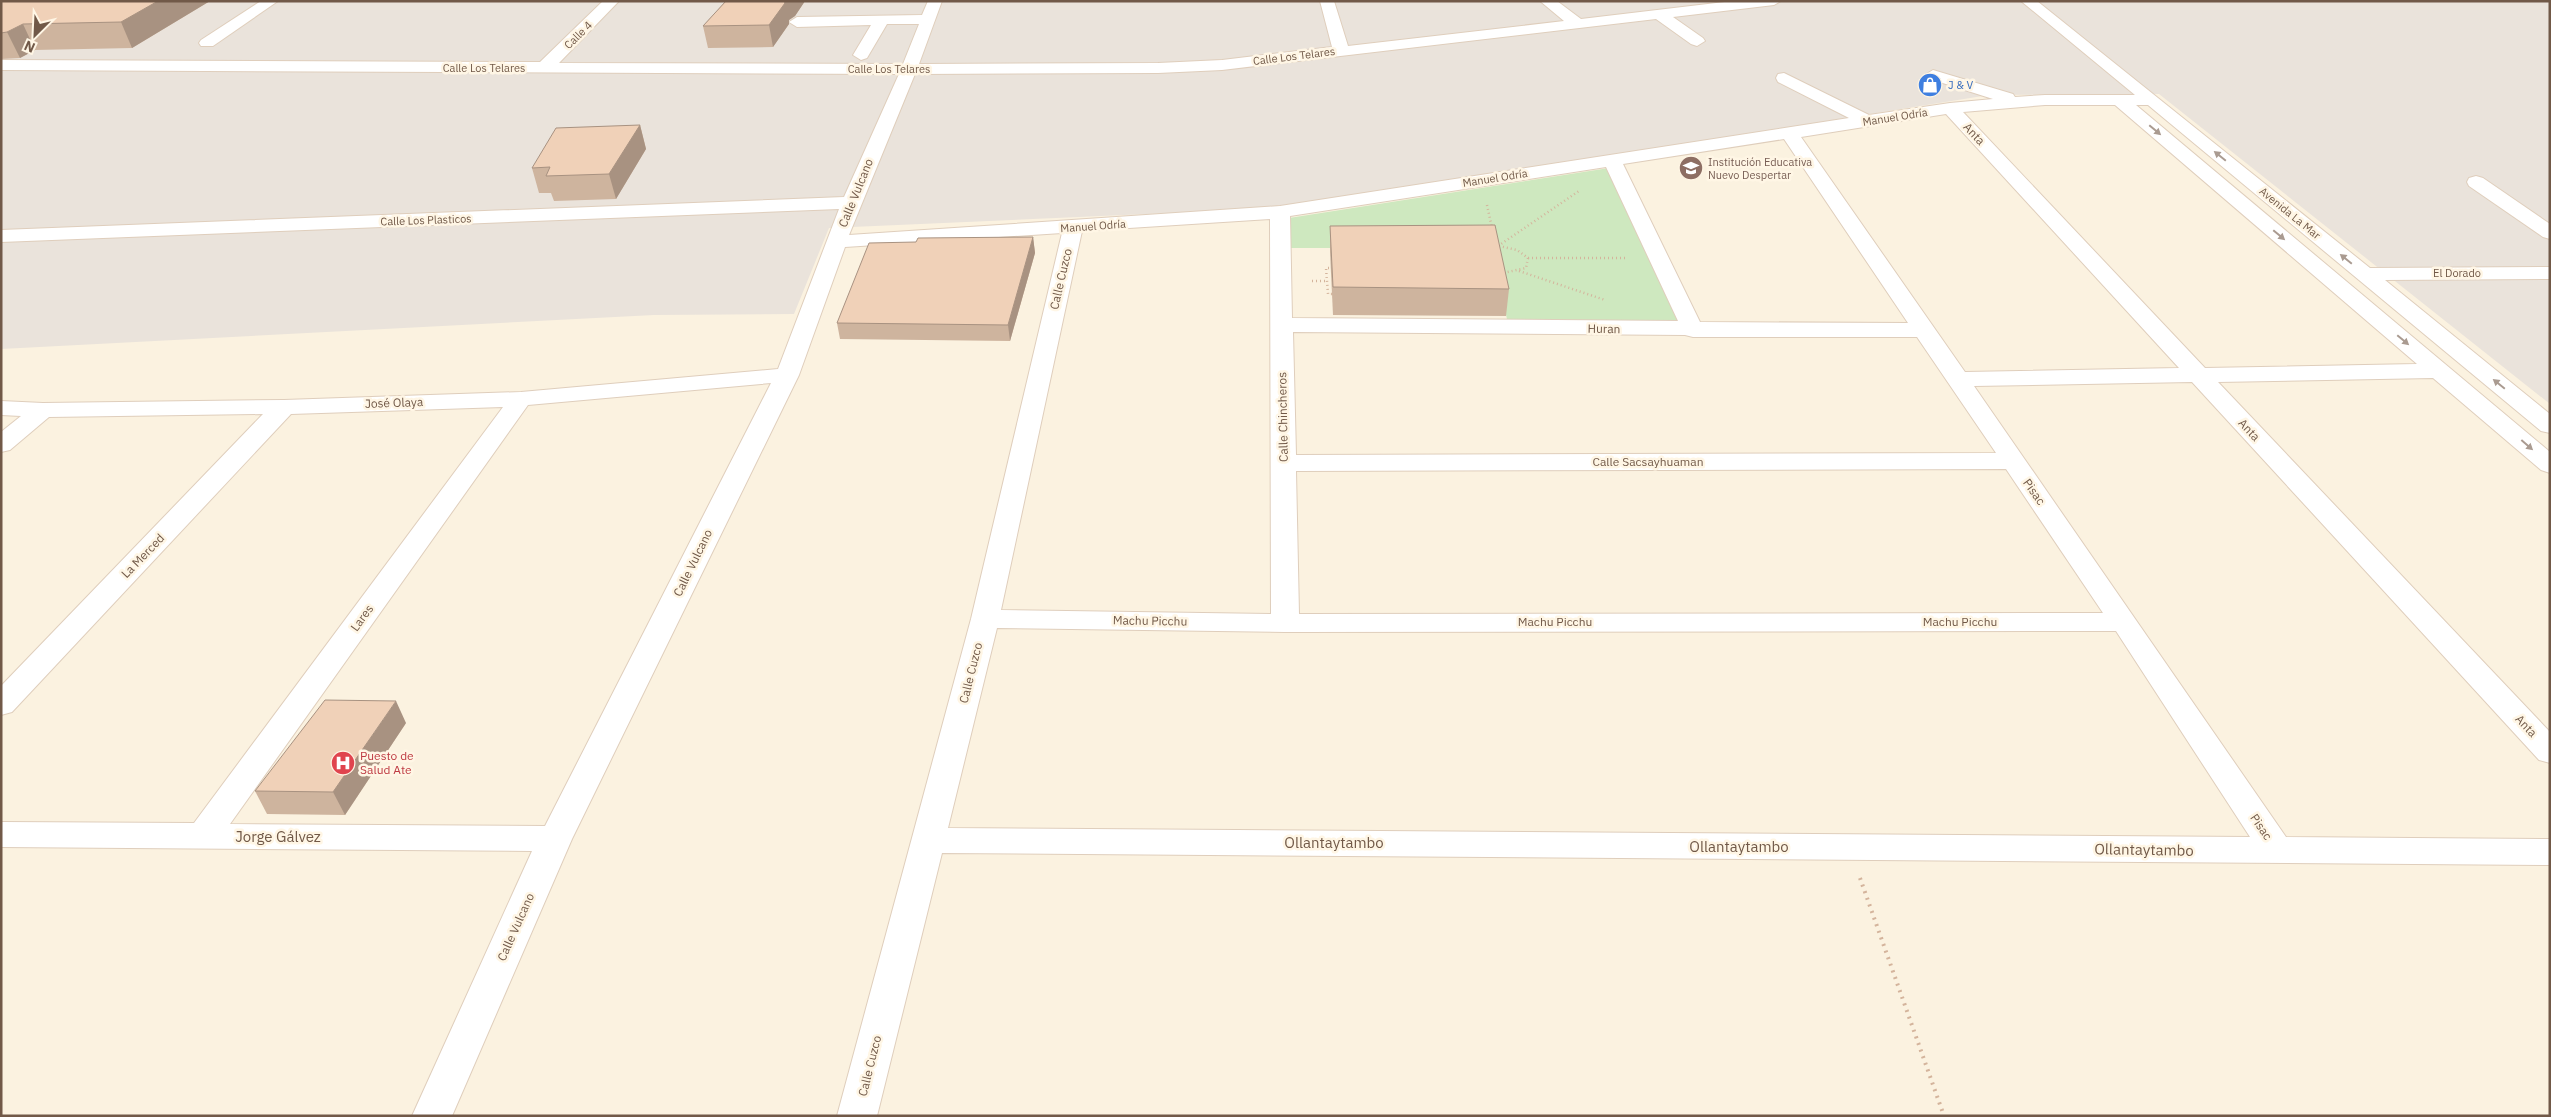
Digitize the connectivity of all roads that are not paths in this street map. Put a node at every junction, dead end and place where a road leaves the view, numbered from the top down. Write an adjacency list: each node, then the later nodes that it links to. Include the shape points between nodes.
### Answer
1 (271, 1): 13 (street)
2 (612, 1): 17 (street, Calle 4)
3 (1327, 1): 14 (street)
4 (1548, 1): 11 (street)
5 (1774, 1): 8 (street, Calle Los Telares)
6 (2028, 1): 22 (street, Avenida La Mar)
7 (931, 10): 9 (street); 18 (street, Calle Vulcano)
8 (1658, 14): 11 (street, Calle Los Telares); 12 (street)
9 (882, 20): 10 (street); 15 (street)
10 (797, 22)
11 (1577, 23): 14 (street, Calle Los Telares)
12 (1698, 41)
13 (207, 42)
14 (1341, 50): 18 (street, Calle Los Telares, via 1167,67)
15 (861, 55)
16 (1, 65): 17 (street, Calle Los Telares)
17 (544, 68): 18 (street, Calle Los Telares)
18 (909, 69): 29 (street, Calle Vulcano)
19 (1928, 72): 23 (street)
20 (1784, 78): 25 (street)
21 (2118, 99): 22 (street, Manuel Odría); 23 (street, Manuel Odría); 40 (street, Avenida La Mar, one-way to 40)
22 (2152, 100): 36 (street, Avenida La Mar, one-way to 22)
23 (2016, 101): 24 (street, Manuel Odría)
24 (1950, 108): 25 (street, Manuel Odría); 42 (street, Anta)
25 (1867, 121): 26 (street, Manuel Odría)
26 (1790, 134): 27 (street, Manuel Odría); 39 (street, Pisac)
27 (1612, 160): 30 (street, Manuel Odría); 38 (street)
28 (2476, 182): 32 (street)
29 (851, 203): 33 (street, Calle Los Plasticos); 34 (street, Calle Vulcano)
30 (1280, 212): 31 (street, Manuel Odría); 37 (street, Calle Chincheros)
31 (1073, 228): 34 (street, Manuel Odría); 53 (street, Calle Cuzco)
32 (2550, 233)
33 (1, 236)
34 (836, 242): 41 (street, Calle Vulcano)
35 (2550, 272): 36 (street, El Dorado)
36 (2364, 274): 48 (street, Avenida La Mar, one-way to 36)
37 (1282, 326): 38 (street, Huran); 51 (street, Calle Chincheros)
38 (1694, 330): 39 (street, Huran)
39 (1926, 330): 43 (street, Pisac)
40 (2440, 371): 42 (street); 52 (street, Avenida La Mar, one-way to 52)
41 (787, 375): 44 (street, José Olaya); 60 (street, Calle Vulcano)
42 (2198, 375): 43 (street); 57 (street, Anta)
43 (1959, 379): 50 (street, Pisac)
44 (521, 399): 45 (street, José Olaya); 59 (street, Lares)
45 (284, 407): 47 (street, José Olaya); 56 (street, La Merced)
46 (1, 408): 47 (street, José Olaya)
47 (43, 410): 49 (street)
48 (2550, 426)
49 (1, 446)
50 (2012, 461): 51 (street, Calle Sacsayhuaman); 55 (street, Pisac)
51 (1284, 463): 54 (street, Calle Chincheros)
52 (2550, 465)
53 (985, 619): 54 (street, Machu Picchu); 61 (street, Calle Cuzco)
54 (1285, 622): 55 (street, Machu Picchu)
55 (2124, 622): 62 (street, Pisac)
56 (1, 705)
57 (2550, 752)
58 (1, 834): 59 (street, Jorge Gálvez)
59 (202, 837): 60 (street, Jorge Gálvez)
60 (555, 839): 64 (street, Calle Vulcano)
61 (928, 840): 62 (street, Ollantaytambo); 65 (street, Calle Cuzco)
62 (2277, 852): 63 (street, Ollantaytambo)
63 (2550, 852)
64 (432, 1116)
65 (858, 1116)

